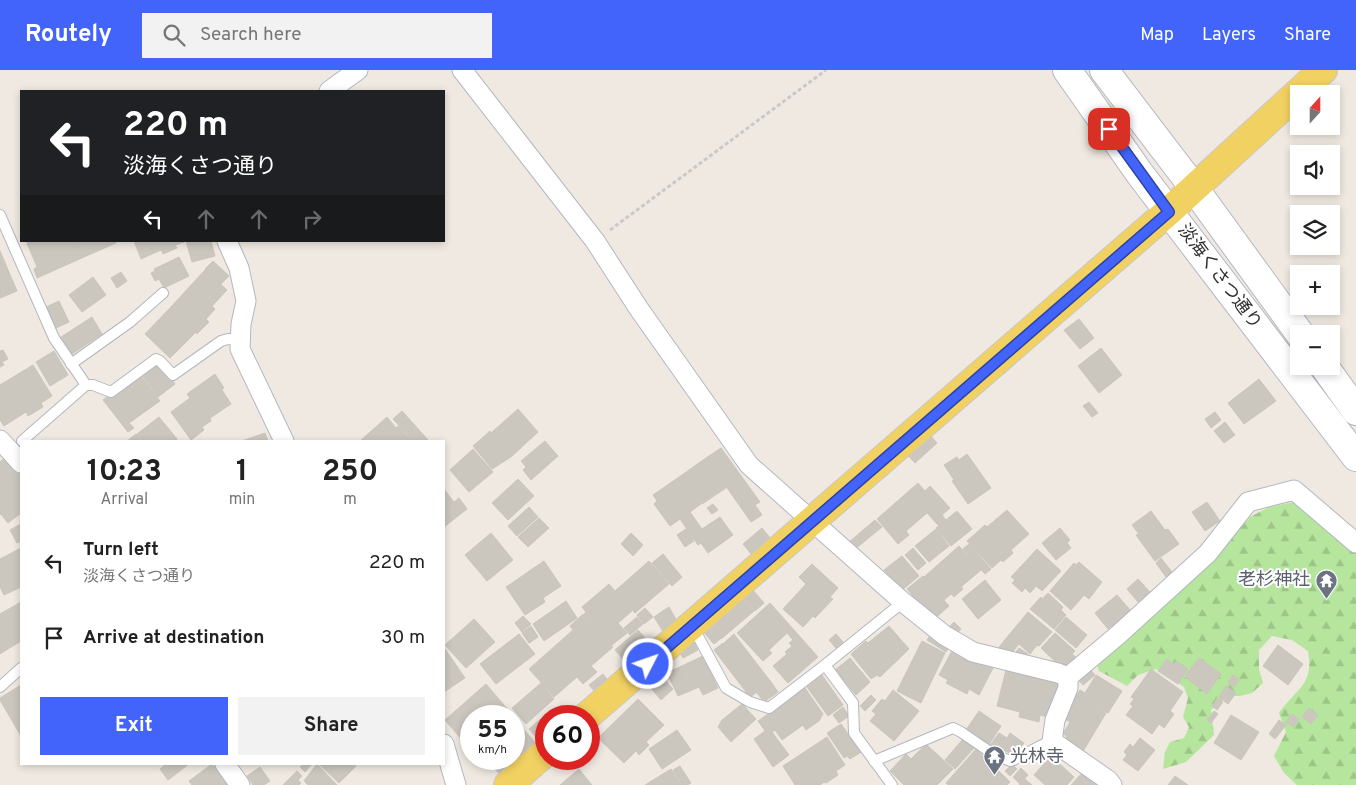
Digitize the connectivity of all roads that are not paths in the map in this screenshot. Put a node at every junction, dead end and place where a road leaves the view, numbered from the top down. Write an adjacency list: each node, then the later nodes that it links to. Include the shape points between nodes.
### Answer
1 (358, 70): 6 (street)
2 (462, 70): 21 (street, via 596,241 639,309 749,465)
3 (1066, 70): 8 (street, 淡海くさつ通り)
4 (1104, 70): 7 (street, 淡海くさつ通り)
5 (1323, 70): 7 (main road)
6 (330, 90)
7 (1194, 188): 8 (main road); 12 (street, 淡海くさつ通り)
8 (1169, 212): 20 (street, 淡海くさつ通り); 21 (main road)
9 (0, 215): 14 (lane, via 54,338)
10 (228, 242): 13 (street, via 239,268 246,301)
11 (162, 293): 14 (lane, via 130,322)
12 (1293, 325)
13 (240, 340): 16 (lane, via 221,341 172,375 156,359 111,392); 19 (street, via 240,349)
14 (71, 364): 16 (lane)
15 (1330, 375): 17 (street)
16 (86, 385): 18 (lane)
17 (1356, 411)
18 (23, 440)
19 (284, 440)
20 (1356, 457)
21 (812, 522): 23 (street); 24 (main road)
22 (1356, 542): 27 (street, via 1294,490 1248,502 1208,554)
23 (904, 602): 25 (lane); 27 (street, via 944,636 974,652)
24 (693, 626): 25 (lane, via 726,688 750,702 769,708); 29 (main road)
25 (826, 665): 32 (lane, via 853,703 854,733)
26 (20, 669): 28 (lane)
27 (1068, 677): 30 (street, via 1068,688 1055,720)
28 (0, 687)
29 (600, 706)
30 (1052, 741): 32 (lane, via 1011,761 996,756 953,728); 39 (street)
31 (445, 747): 36 (street)
32 (874, 761): 38 (lane)
33 (535, 762): 37 (main road)
34 (226, 765): 35 (street)
35 (240, 785)
36 (456, 785)
37 (508, 785)
38 (892, 785)
39 (1112, 785)

